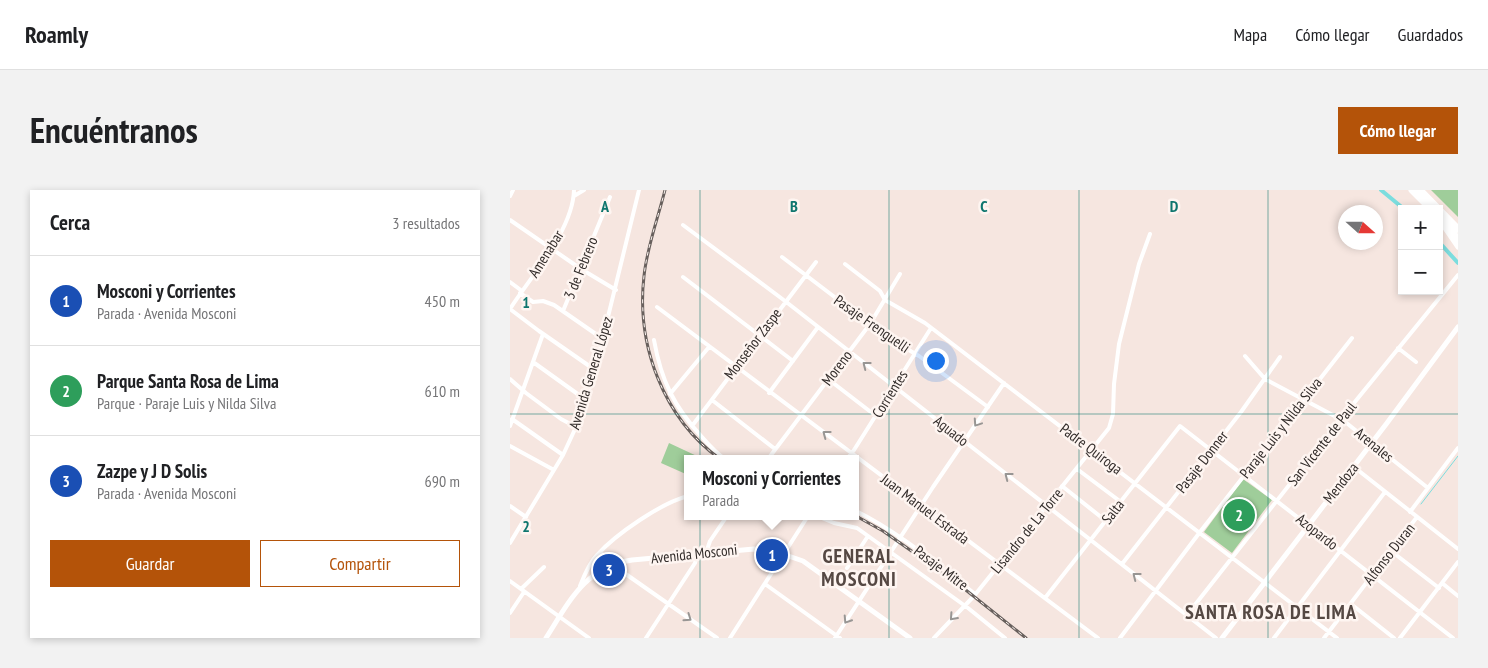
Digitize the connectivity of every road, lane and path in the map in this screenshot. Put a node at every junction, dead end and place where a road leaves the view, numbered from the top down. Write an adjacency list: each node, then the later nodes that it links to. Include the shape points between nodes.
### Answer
1 (514, 190): 6 (street)
2 (574, 190): 7 (street, Amenabar)
3 (584, 190): 7 (street)
4 (639, 190): 28 (street, Avenida General López)
5 (1416, 191): 9 (highway); 14 (highway)
6 (510, 196)
7 (574, 196): 18 (street, Amenabar)
8 (610, 197): 22 (street, 3 de Febrero)
9 (1427, 205)
10 (510, 220): 18 (street)
11 (1443, 221): 16 (highway)
12 (683, 225): 31 (street, Aguado)
13 (1443, 227): 17 (street)
14 (1458, 229)
15 (1150, 234): 79 (street, Lisandro de La Torre, via 1119,344 1113,419)
16 (1458, 238)
17 (1458, 247)
18 (552, 249): 22 (street); 29 (street, Amenabar)
19 (782, 257): 24 (street, Pasaje Frenguelli)
20 (816, 262): 24 (street, Monseñor Zaspe)
21 (845, 264): 30 (street, Padre Quiroga, via 880,292)
22 (581, 269): 28 (street); 34 (street, 3 de Febrero)
23 (900, 274): 30 (street, Moreno)
24 (806, 275): 31 (street, Monseñor Zaspe); 35 (street, Pasaje Frenguelli)
25 (1458, 275): 45 (street, San Vicente de Paul)
26 (682, 277): 40 (street)
27 (510, 282): 29 (street)
28 (616, 290): 42 (street, Avenida General López)
29 (521, 292): 33 (street, Amenabar); 34 (street, via 532,301 546,302)
30 (885, 300): 35 (street, Moreno); 38 (street, Padre Quiroga)
31 (785, 301): 36 (street, Aguado); 40 (street, Monseñor Zaspe)
32 (657, 307): 44 (street, Juan Manuel Estrada)
33 (510, 309): 39 (street)
34 (563, 311): 42 (street)
35 (870, 324): 46 (street, Moreno); 47 (street, Pasaje Frenguelli)
36 (818, 327): 46 (street, Aguado); 50 (street)
37 (1458, 327): 75 (street, Mendoza)
38 (932, 328): 47 (street, Corrientes); 58 (street, Padre Quiroga)
39 (543, 334): 51 (street); 54 (street)
40 (760, 336): 50 (street); 53 (street, Monseñor Zaspe)
41 (1352, 338): 63 (street, Paraje Luis y Nilda Silva)
42 (603, 339): 54 (street, Avenida General López)
43 (654, 340): 62 (street, via 658,364)
44 (708, 347): 53 (street, Juan Manuel Estrada); 62 (street)
45 (1398, 348): 52 (street); 69 (street, San Vicente de Paul)
46 (850, 352): 56 (street, Moreno); 59 (street, Aguado, one-way to 46)
47 (915, 354): 59 (street, Corrientes); 66 (street, Pasaje Frenguelli)
48 (1245, 356): 57 (street, Arenales)
49 (1280, 357): 57 (street, Pasaje Donner)
50 (793, 361): 61 (street)
51 (532, 362): 60 (street); 64 (street)
52 (1416, 362)
53 (736, 368): 61 (street, Juan Manuel Estrada); 65 (street, Monseñor Zaspe)
54 (595, 370): 64 (street, Avenida General López)
55 (510, 379): 60 (street)
56 (828, 379): 67 (street, Moreno); 68 (street)
57 (1266, 379): 63 (street, Arenales); 80 (street, Pasaje Donner)
58 (1004, 383): 66 (street); 79 (street, Padre Quiroga)
59 (895, 387): 68 (street, Corrientes); 74 (street, Aguado)
60 (523, 389): 70 (street); 73 (street)
61 (769, 393): 67 (street, Juan Manuel Estrada)
62 (670, 394): 71 (street)
63 (1305, 399): 69 (street, Arenales); 89 (street, Paraje Luis y Nilda Silva)
64 (586, 400): 73 (street, Avenida General López)
65 (712, 400): 71 (street, Monseñor Zaspe); 78 (street)
66 (988, 407): 74 (street, one-way to 74)
67 (801, 415): 78 (street, Moreno); 81 (street, Juan Manuel Estrada, one-way to 67)
68 (876, 416): 81 (street, Corrientes)
69 (1341, 419): 75 (street, Arenales); 95 (street, San Vicente de Paul)
70 (511, 423): 82 (street)
71 (692, 426): 83 (street)
72 (1180, 426): 80 (street, Azopardo); 90 (street, Salta)
73 (576, 427): 82 (street, Avenida General López)
74 (964, 442): 97 (street); 99 (street, Aguado, one-way to 74)
75 (1372, 443): 86 (street, Mendoza); 92 (street, Arenales)
76 (510, 446): 88 (street)
77 (1458, 448): 92 (street, Alfonso Duran)
78 (775, 449): 84 (street, Moreno)
79 (1092, 450): 87 (street, Lisandro de La Torre); 90 (street, Padre Quiroga)
80 (1211, 450): 89 (street, Azopardo); 100 (street, Pasaje Donner)
81 (851, 454)
82 (563, 455): 88 (street, Avenida General López)
83 (720, 455)
84 (771, 455)
85 (859, 460): 97 (street, Juan Manuel Estrada)
86 (1354, 467): 93 (street, Arenales); 109 (street, Mendoza)
87 (1077, 468): 91 (street, Lisandro de La Torre); 96 (street)
88 (554, 470): 103 (street, Avenida General López)
89 (1244, 475): 95 (street, Azopardo); 110 (street, Paraje Luis y Nilda Silva)
90 (1136, 483): 96 (street, Salta); 100 (street, Padre Quiroga)
91 (1062, 486): 99 (street, Lisandro de La Torre); 108 (street)
92 (1428, 488): 101 (street, Alfonso Duran)
93 (1385, 492): 101 (street, Arenales); 116 (street)
94 (684, 498): 118 (street, via 647,516)
95 (1277, 501): 109 (street, Azopardo); 123 (street, San Vicente de Paul)
96 (1121, 502): 108 (street, Salta)
97 (921, 505): 112 (street); 127 (street, Juan Manuel Estrada)
98 (510, 506): 103 (street)
99 (1047, 506): 113 (street, Aguado); 127 (street, Lisandro de La Torre)
100 (1167, 508): 110 (street, Padre Quiroga); 126 (street, Pasaje Donner)
101 (1410, 512): 104 (street, Arenales)
102 (859, 513): 112 (street, Pasaje Mitre)
103 (526, 517): 114 (street, Avenida General López)
104 (1417, 517): 115 (street, Arenales); 117 (street, Alfonso Duran)
105 (724, 520): 120 (street)
106 (805, 520): 122 (street)
107 (826, 520): 111 (street, via 852,526)
108 (1106, 521): 113 (street, Salta)
109 (1308, 526): 116 (street, Azopardo); 132 (street, Mendoza)
110 (1200, 532): 123 (street, Padre Quiroga); 138 (street, Paraje Luis y Nilda Silva)
111 (868, 536): 119 (street); 129 (street)
112 (900, 538): 119 (street); 139 (street, Pasaje Mitre)
113 (1091, 540): 126 (street, Aguado); 141 (street, Salta)
114 (510, 543)
115 (1458, 549)
116 (1340, 550): 130 (street, Azopardo); 146 (street)
117 (1391, 551): 130 (street, Alfonso Duran); 136 (street)
118 (600, 552): 125 (street); 135 (street, via 592,561)
119 (891, 552): 142 (street); 145 (street)
120 (706, 553): 121 (street, Avenida Mosconi); 122 (street, Avenida Mosconi, via 754,549)
121 (697, 554): 125 (street, Avenida Mosconi); 143 (street)
122 (784, 554): 134 (street); 142 (street, Avenida Mosconi, via 812,566)
123 (1232, 557): 132 (street, Padre Quiroga); 149 (street, San Vicente de Paul)
124 (1458, 562): 133 (street)
125 (614, 564): 135 (street, Avenida Mosconi, via 596,573); 143 (street)
126 (1122, 564): 138 (street, Aguado, one-way to 126)
127 (1000, 565): 139 (street, Lisandro de La Torre); 141 (street, Juan Manuel Estrada)
128 (544, 567): 137 (street)
129 (847, 568)
130 (1372, 575): 144 (street, Alfonso Duran); 147 (street, Azopardo)
131 (510, 581): 137 (street)
132 (1265, 582): 146 (street, Padre Quiroga); 164 (street, Mendoza)
133 (1442, 583): 136 (street); 140 (street)
134 (765, 584): 152 (street); 157 (street)
135 (580, 588): 150 (street, Avenida Mosconi)
136 (1439, 588): 147 (street)
137 (522, 591): 148 (street); 150 (street)
138 (1156, 591): 149 (street, Aguado); 162 (street, Paraje Luis y Nilda Silva)
139 (975, 594): 145 (street, Lisandro de La Torre)
140 (1458, 596)
141 (1045, 598): 161 (street, Juan Manuel Estrada)
142 (859, 601): 152 (street, one-way to 152); 158 (street, Avenida Mosconi)
143 (667, 603): 155 (street); 156 (street, one-way to 156)
144 (1351, 604): 151 (street, Alfonso Duran); 168 (street)
145 (964, 605): 159 (street, Lisandro de La Torre, one-way to 159); 160 (street)
146 (1297, 607): 151 (street, Padre Quiroga); 165 (street)
147 (1420, 612): 169 (street); 170 (street, Azopardo)
148 (510, 613)
149 (1187, 615): 163 (street, Aguado)
150 (559, 617): 153 (street, Avenida Mosconi); 154 (street)
151 (1329, 632): 166 (street, Alfonso Duran); 167 (street, Padre Quiroga)
152 (837, 637)
153 (546, 638)
154 (589, 638)
155 (646, 638)
156 (717, 638)
157 (730, 638)
158 (910, 638)
159 (934, 638)
160 (1005, 638)
161 (1098, 638)
162 (1120, 638)
163 (1216, 638)
164 (1222, 638)
165 (1274, 638)
166 (1324, 638)
167 (1337, 638)
168 (1394, 638)
169 (1400, 638)
170 (1453, 638)

